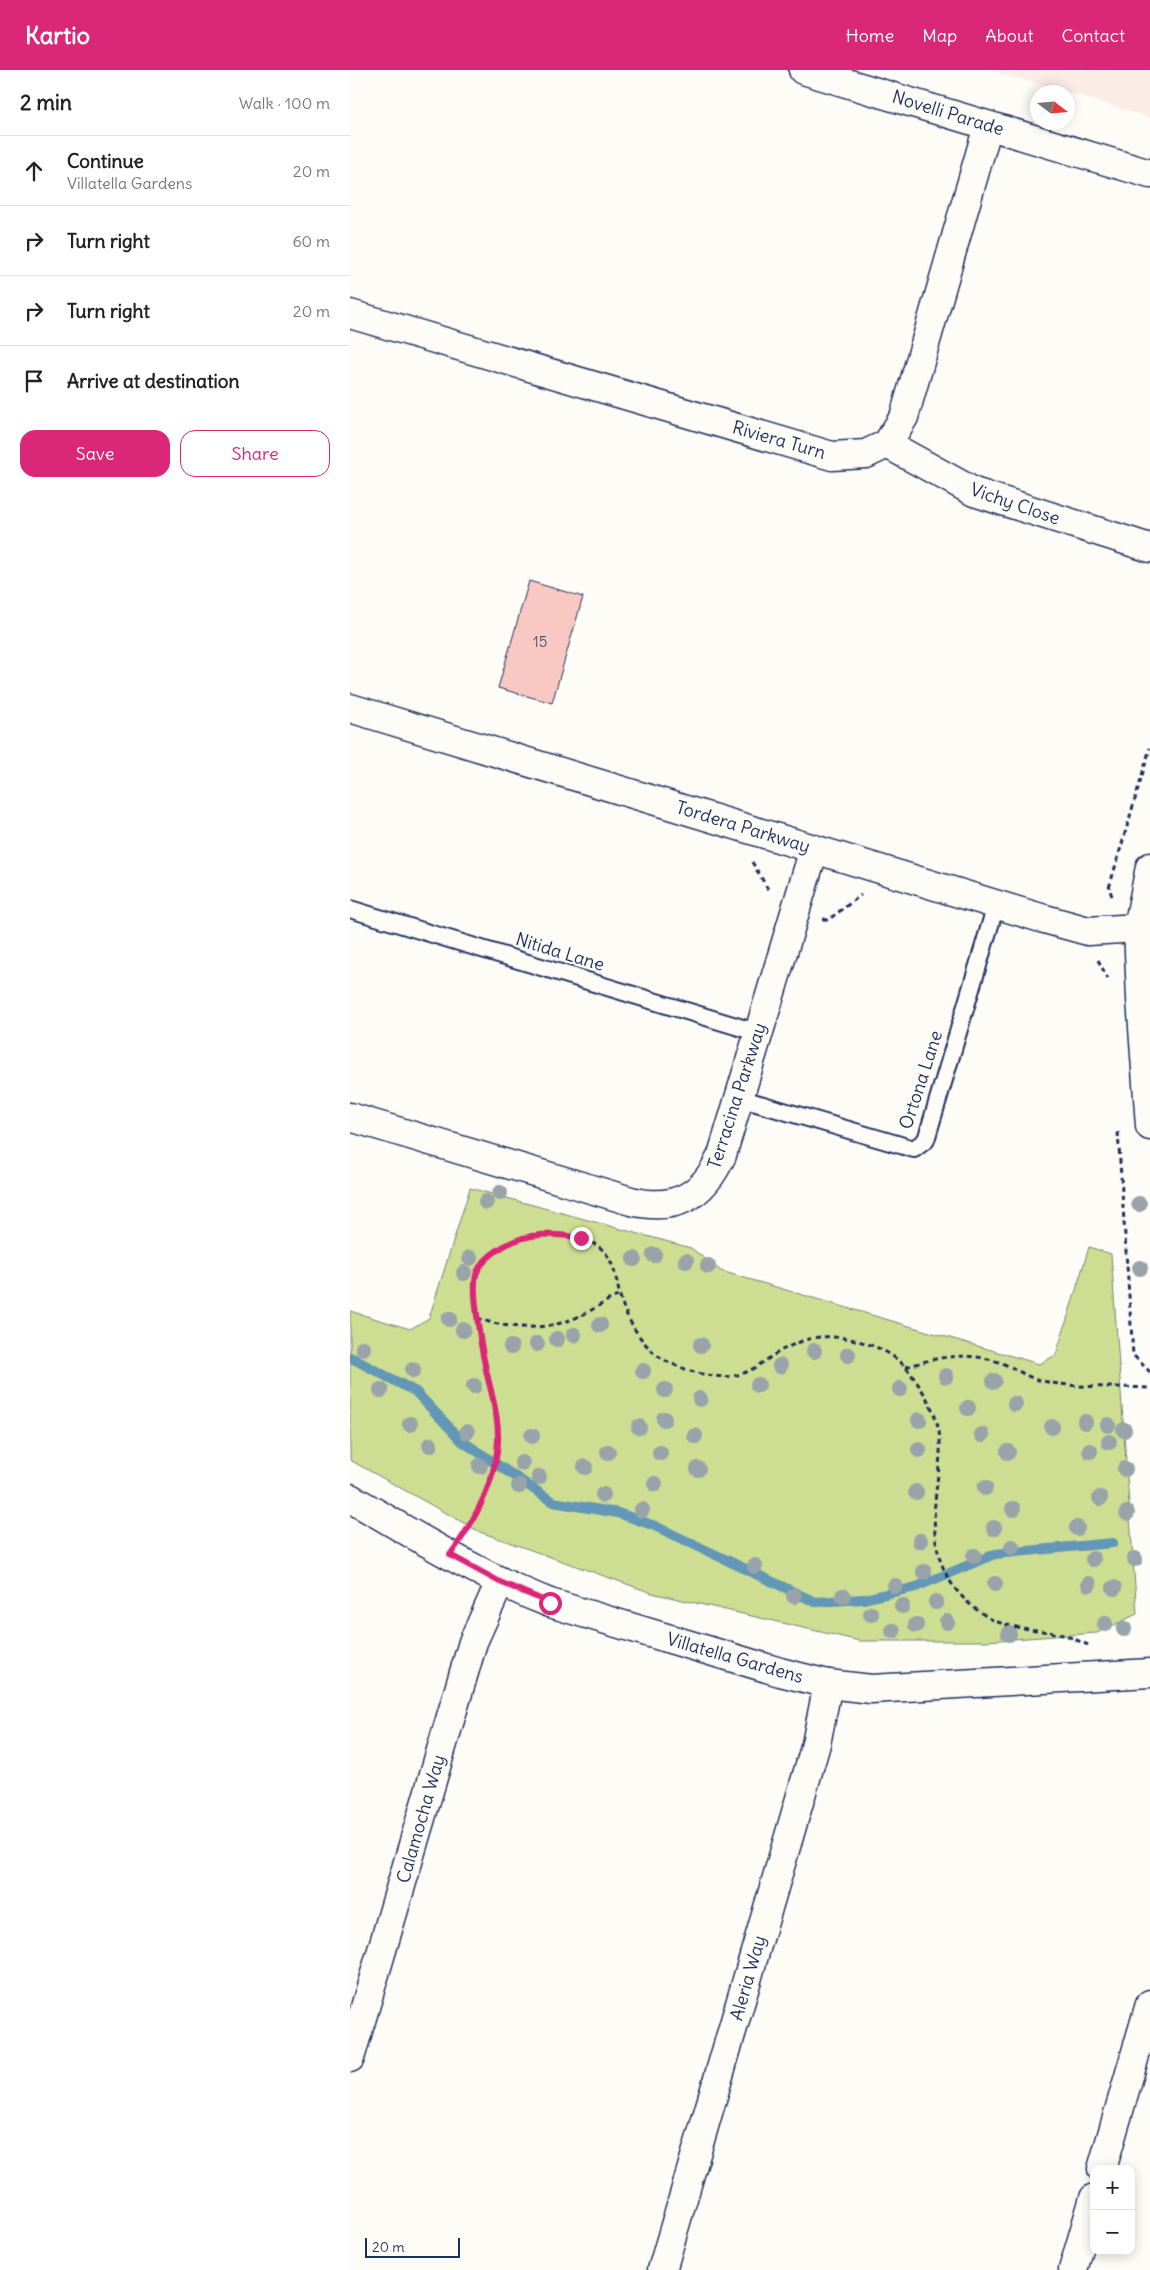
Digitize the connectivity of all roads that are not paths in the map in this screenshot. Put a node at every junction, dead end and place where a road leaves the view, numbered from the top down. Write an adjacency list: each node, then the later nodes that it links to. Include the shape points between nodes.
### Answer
1 (803, 70): 2 (street, Novelli Parade)
2 (988, 126): 3 (street, Novelli Parade); 5 (street, via 904,418)
3 (1150, 174)
4 (350, 314): 5 (street, Riviera Turn, via 832,456 866,454)
5 (887, 444): 6 (street, Vichy Close, via 974,492)
6 (1150, 548)
7 (350, 708): 8 (street, Tordera Parkway)
8 (814, 849): 10 (street, Tordera Parkway); 13 (street, Terracina Parkway)
9 (1150, 867): 12 (street)
10 (996, 905): 12 (street, Tordera Parkway, via 1088,931); 14 (lane, Ortona Lane, via 926,1140 914,1149)
11 (350, 909): 13 (lane, Nitida Lane)
12 (1138, 928): 16 (street)
13 (758, 1033): 14 (street, Terracina Parkway)
14 (739, 1098): 15 (street, Terracina Parkway, via 722,1155 713,1173 703,1187 669,1204 648,1205)
15 (350, 1117)
16 (1150, 1126)
17 (350, 1498): 18 (street, Villatella Gardens)
18 (500, 1582): 20 (street, Villatella Gardens, via 550,1603); 22 (street, Calamocha Way, via 473,1642)
19 (1150, 1673): 20 (street, Villatella Gardens, via 871,1689)
20 (828, 1684): 25 (street, Aleria Way, via 816,1744)
21 (1150, 2004): 23 (street)
22 (350, 2058)
23 (1103, 2165)
24 (1090, 2210): 26 (street)
25 (662, 2270)
26 (1073, 2270)

